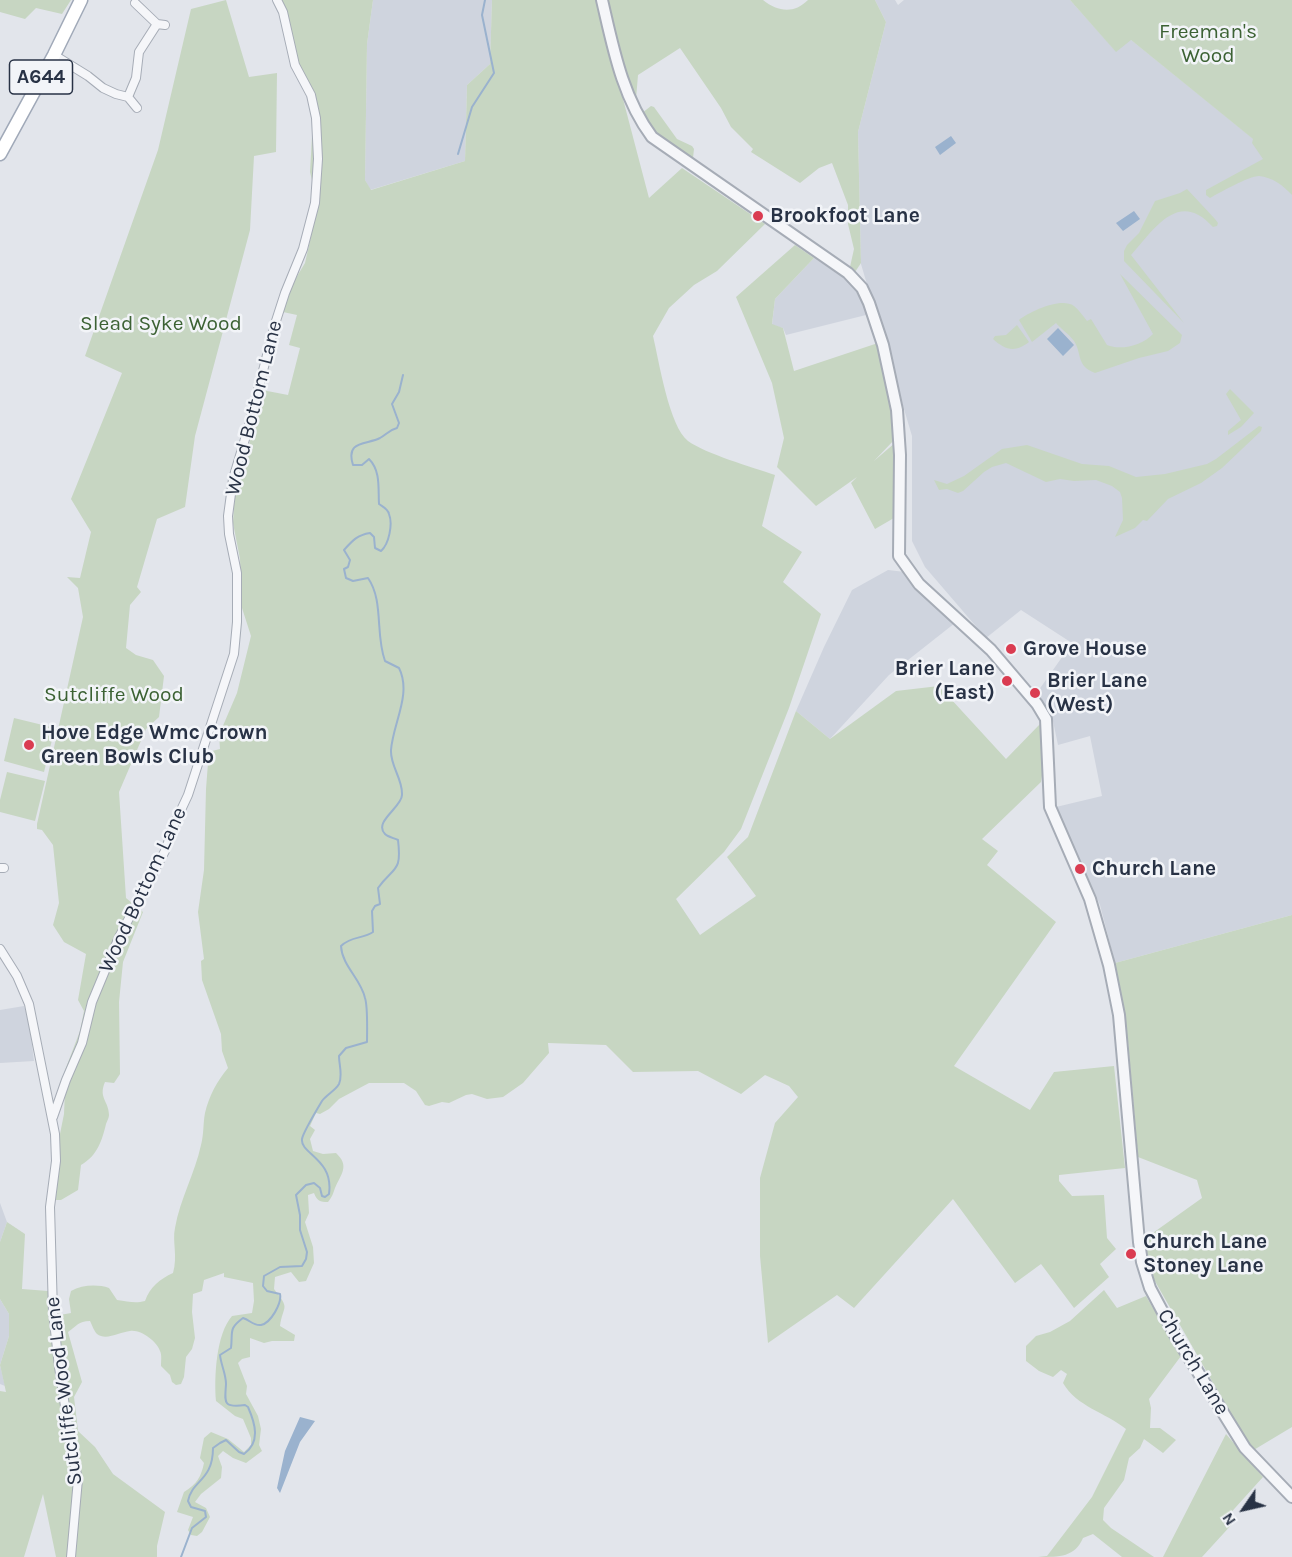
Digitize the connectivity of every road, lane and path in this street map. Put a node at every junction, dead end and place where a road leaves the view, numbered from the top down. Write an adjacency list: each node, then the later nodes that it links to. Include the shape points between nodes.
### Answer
1 (81, 0): 5 (main road, A644)
2 (277, 0): 10 (street, Wood Bottom Lane, via 295,65 311,95 318,159 313,212 275,324 233,479 228,516 237,573 234,654 188,795 161,860 119,937 92,1002 82,1043)
3 (602, 0): 11 (street, Church Lane, via 618,68 639,120 652,137 848,273 869,303 897,410 899,556 919,584 991,650 1046,719 1050,807 1090,898 1119,1015 1138,1242 1150,1288 1245,1448)
4 (135, 3): 6 (street, via 161,25 139,52 136,78)
5 (54, 55): 6 (street, via 103,88); 8 (main road, A644)
6 (128, 97): 7 (street)
7 (137, 108)
8 (0, 154)
9 (0, 949): 10 (street, via 28,1000)
10 (53, 1118): 12 (street, Sutcliffe Wood Lane, via 53,1312 78,1479)
11 (1292, 1497)
12 (70, 1557)

